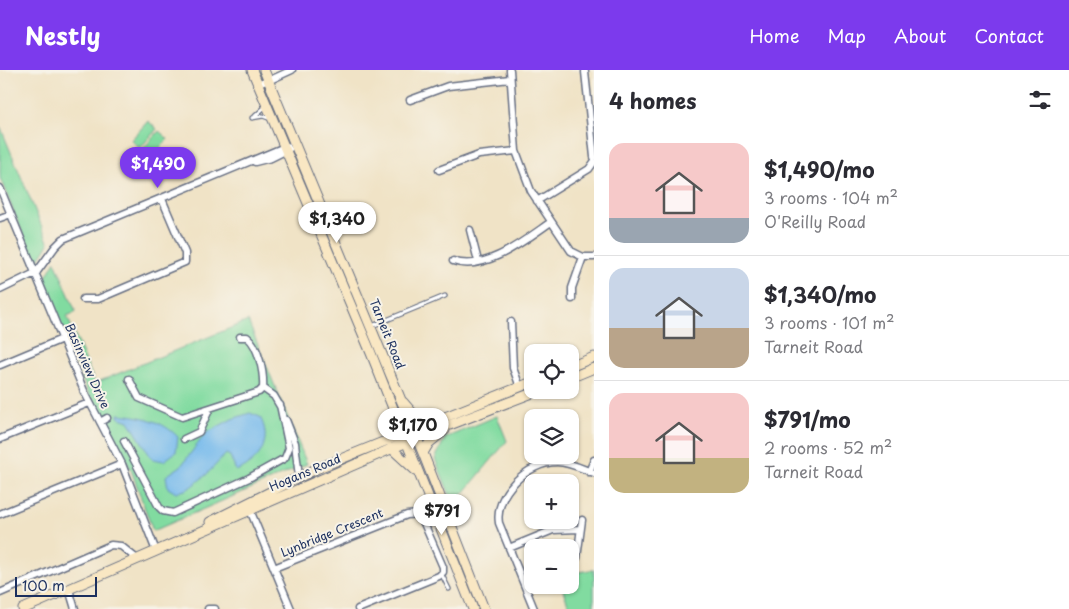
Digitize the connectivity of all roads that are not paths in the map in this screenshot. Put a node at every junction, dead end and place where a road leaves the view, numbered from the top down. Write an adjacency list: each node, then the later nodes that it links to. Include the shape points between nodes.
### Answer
1 (252, 70): 8 (main road, Tarneit Road)
2 (286, 70): 6 (street)
3 (292, 70): 6 (street)
4 (510, 70): 7 (street)
5 (585, 72): 15 (street)
6 (266, 76): 8 (street); 12 (main road, Tarneit Road)
7 (510, 79): 9 (street, via 448,86); 14 (street)
8 (258, 83): 10 (main road, Tarneit Road)
9 (410, 100)
10 (266, 104): 11 (main road, Tarneit Road); 11 (lane, via 252,118 263,116)
11 (273, 121): 13 (main road, Tarneit Road)
12 (294, 145): 13 (street); 35 (main road, Tarneit Road)
13 (285, 149): 19 (street); 57 (main road, Tarneit Road)
14 (516, 151): 17 (street, via 479,155); 20 (street)
15 (594, 158)
16 (594, 163): 20 (street)
17 (439, 170)
18 (0, 188): 21 (street, Basinview Drive)
19 (162, 199): 29 (street, via 55,246); 32 (street, via 185,253 184,262 98,299)
20 (537, 202): 23 (street)
21 (11, 214): 22 (street); 29 (street, Basinview Drive)
22 (0, 218)
23 (551, 222): 25 (street, via 571,251); 28 (street, via 502,254)
24 (470, 230): 28 (street)
25 (583, 257): 26 (street); 33 (street, via 572,288)
26 (594, 257)
27 (453, 261): 28 (street)
28 (478, 261)
29 (36, 272): 30 (street); 37 (street, Basinview Drive)
30 (0, 290)
31 (445, 296): 35 (lane)
32 (83, 299)
33 (572, 299)
34 (511, 322): 45 (street, via 514,368)
35 (371, 327): 48 (main road, Tarneit Road)
36 (240, 337): 46 (street, via 248,337 253,342 263,374)
37 (62, 339): 40 (street); 49 (street, Basinview Drive)
38 (594, 357): 39 (main road)
39 (579, 363)
40 (0, 365)
41 (594, 368): 42 (main road)
42 (579, 374)
43 (130, 379): 51 (street, via 139,398 176,416 186,417)
44 (524, 385): 45 (main road, Hogans Road)
45 (520, 387): 54 (main road, Hogans Road)
46 (263, 388): 50 (street); 51 (street)
47 (524, 396): 55 (main road, Hogans Road)
48 (401, 400): 54 (main road, via 416,417); 56 (main road, Tarneit Road)
49 (89, 403): 53 (street, Basinview Drive); 59 (street)
50 (280, 405): 60 (street, via 289,448 284,458 172,513 158,507); 69 (street, via 295,443)
51 (210, 408): 58 (street, via 199,432)
52 (108, 418): 53 (street)
53 (100, 422): 65 (street, Basinview Drive)
54 (429, 423): 56 (main road, Hogans Road)
55 (451, 425): 56 (main road, Hogans Road); 62 (main road, via 429,443)
56 (414, 434): 57 (main road, Hogans Road); 62 (main road, Tarneit Road)
57 (404, 438): 61 (main road, Hogans Road); 66 (main road, Hogans Road); 68 (main road, Tarneit Road)
58 (184, 439)
59 (0, 440)
60 (124, 441)
61 (392, 448): 64 (main road, Hogans Road); 68 (main road)
62 (423, 453): 91 (main road, Tarneit Road)
63 (594, 460): 67 (street)
64 (363, 461): 66 (main road, via 323,474); 71 (main road, Hogans Road)
65 (122, 464): 72 (street); 77 (street, Basinview Drive)
66 (316, 469): 69 (main road, Hogans Road)
67 (592, 472): 76 (street, via 557,462 530,470 519,479 498,508 499,523)
68 (418, 473): 90 (main road, Tarneit Road)
69 (299, 477): 70 (main road, Hogans Road)
70 (257, 497): 71 (main road); 77 (main road, Hogans Road)
71 (250, 510): 77 (main road, Hogans Road); 79 (street)
72 (0, 514)
73 (582, 520): 74 (street)
74 (579, 530): 75 (street); 76 (street, via 553,530)
75 (578, 539)
76 (509, 548): 92 (street)
77 (160, 549): 78 (main road, Hogans Road)
78 (137, 559): 82 (main road, Hogans Road); 83 (street, via 121,546 112,545)
79 (274, 568): 80 (street, Lynbridge Crescent, via 417,513 423,517 443,566); 88 (street)
80 (441, 574): 81 (lane, Lynbridge Crescent); 89 (street)
81 (449, 589)
82 (67, 590): 84 (main road, Hogans Road); 85 (street)
83 (0, 594)
84 (24, 609)
85 (75, 609)
86 (208, 609): 87 (street)
87 (215, 609)
88 (292, 609)
89 (358, 609)
90 (473, 609)
91 (484, 609)
92 (534, 609)

